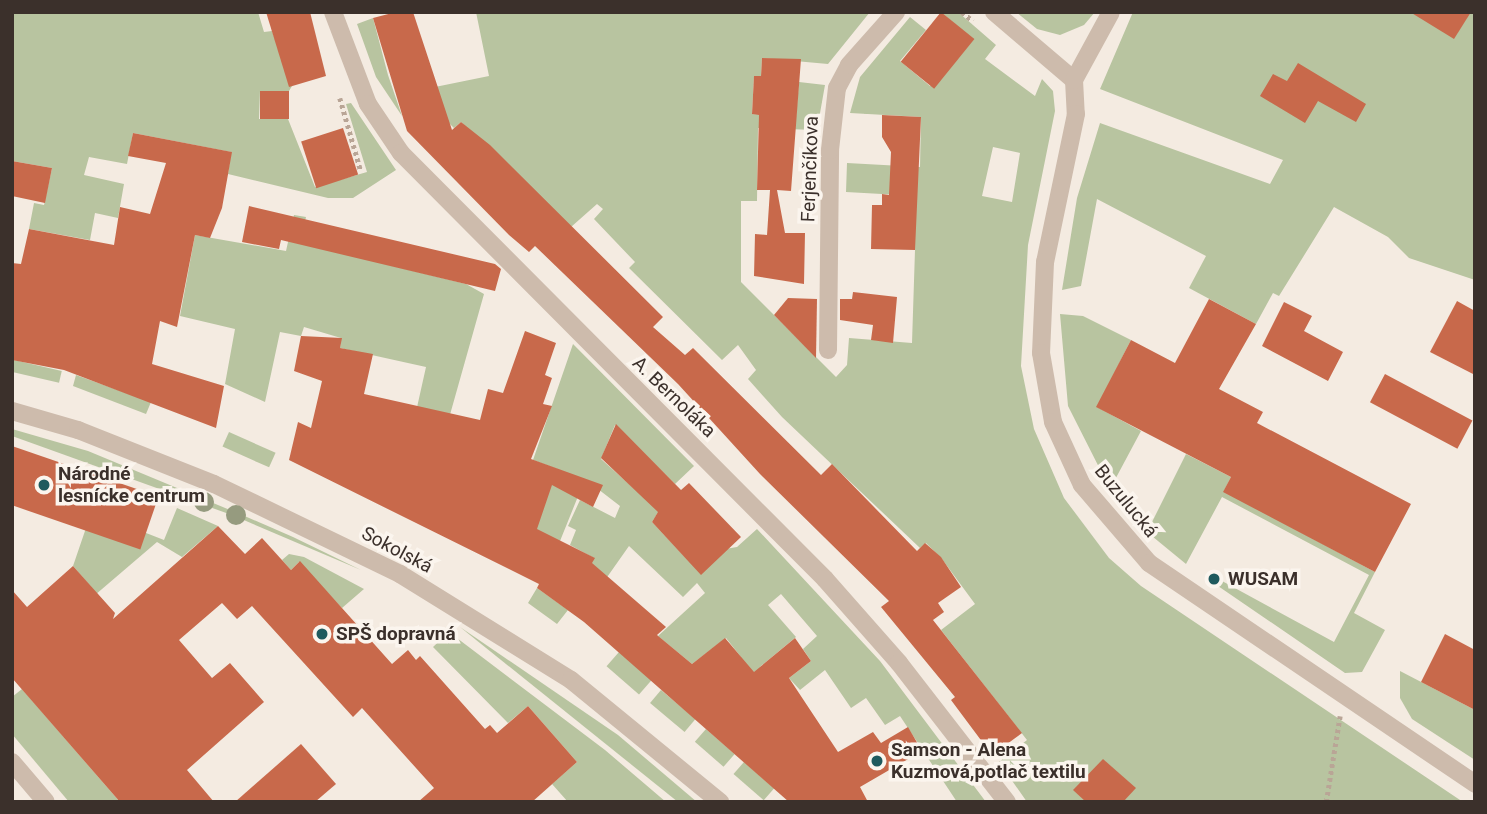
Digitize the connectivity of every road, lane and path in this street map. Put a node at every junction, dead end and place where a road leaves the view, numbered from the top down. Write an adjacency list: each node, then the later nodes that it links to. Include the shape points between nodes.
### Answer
1 (333, 12): 13 (street, A. Bernoláka, via 368,104 401,153 817,570 899,663)
2 (896, 12): 6 (street, Ferjenčíkova, via 849,65 837,88 830,150)
3 (994, 12): 5 (street)
4 (1111, 12): 5 (street)
5 (1074, 80): 10 (street, Buzulucká, via 1076,114 1045,262 1041,353 1053,422 1082,485 1149,562)
6 (828, 350)
7 (12, 411): 12 (street, Sokolská, via 78,430 214,484 400,574 571,680)
8 (1341, 714): 14 (path)
9 (12, 762): 11 (street)
10 (1475, 784)
11 (46, 802)
12 (720, 802)
13 (1007, 802)
14 (1326, 802)

